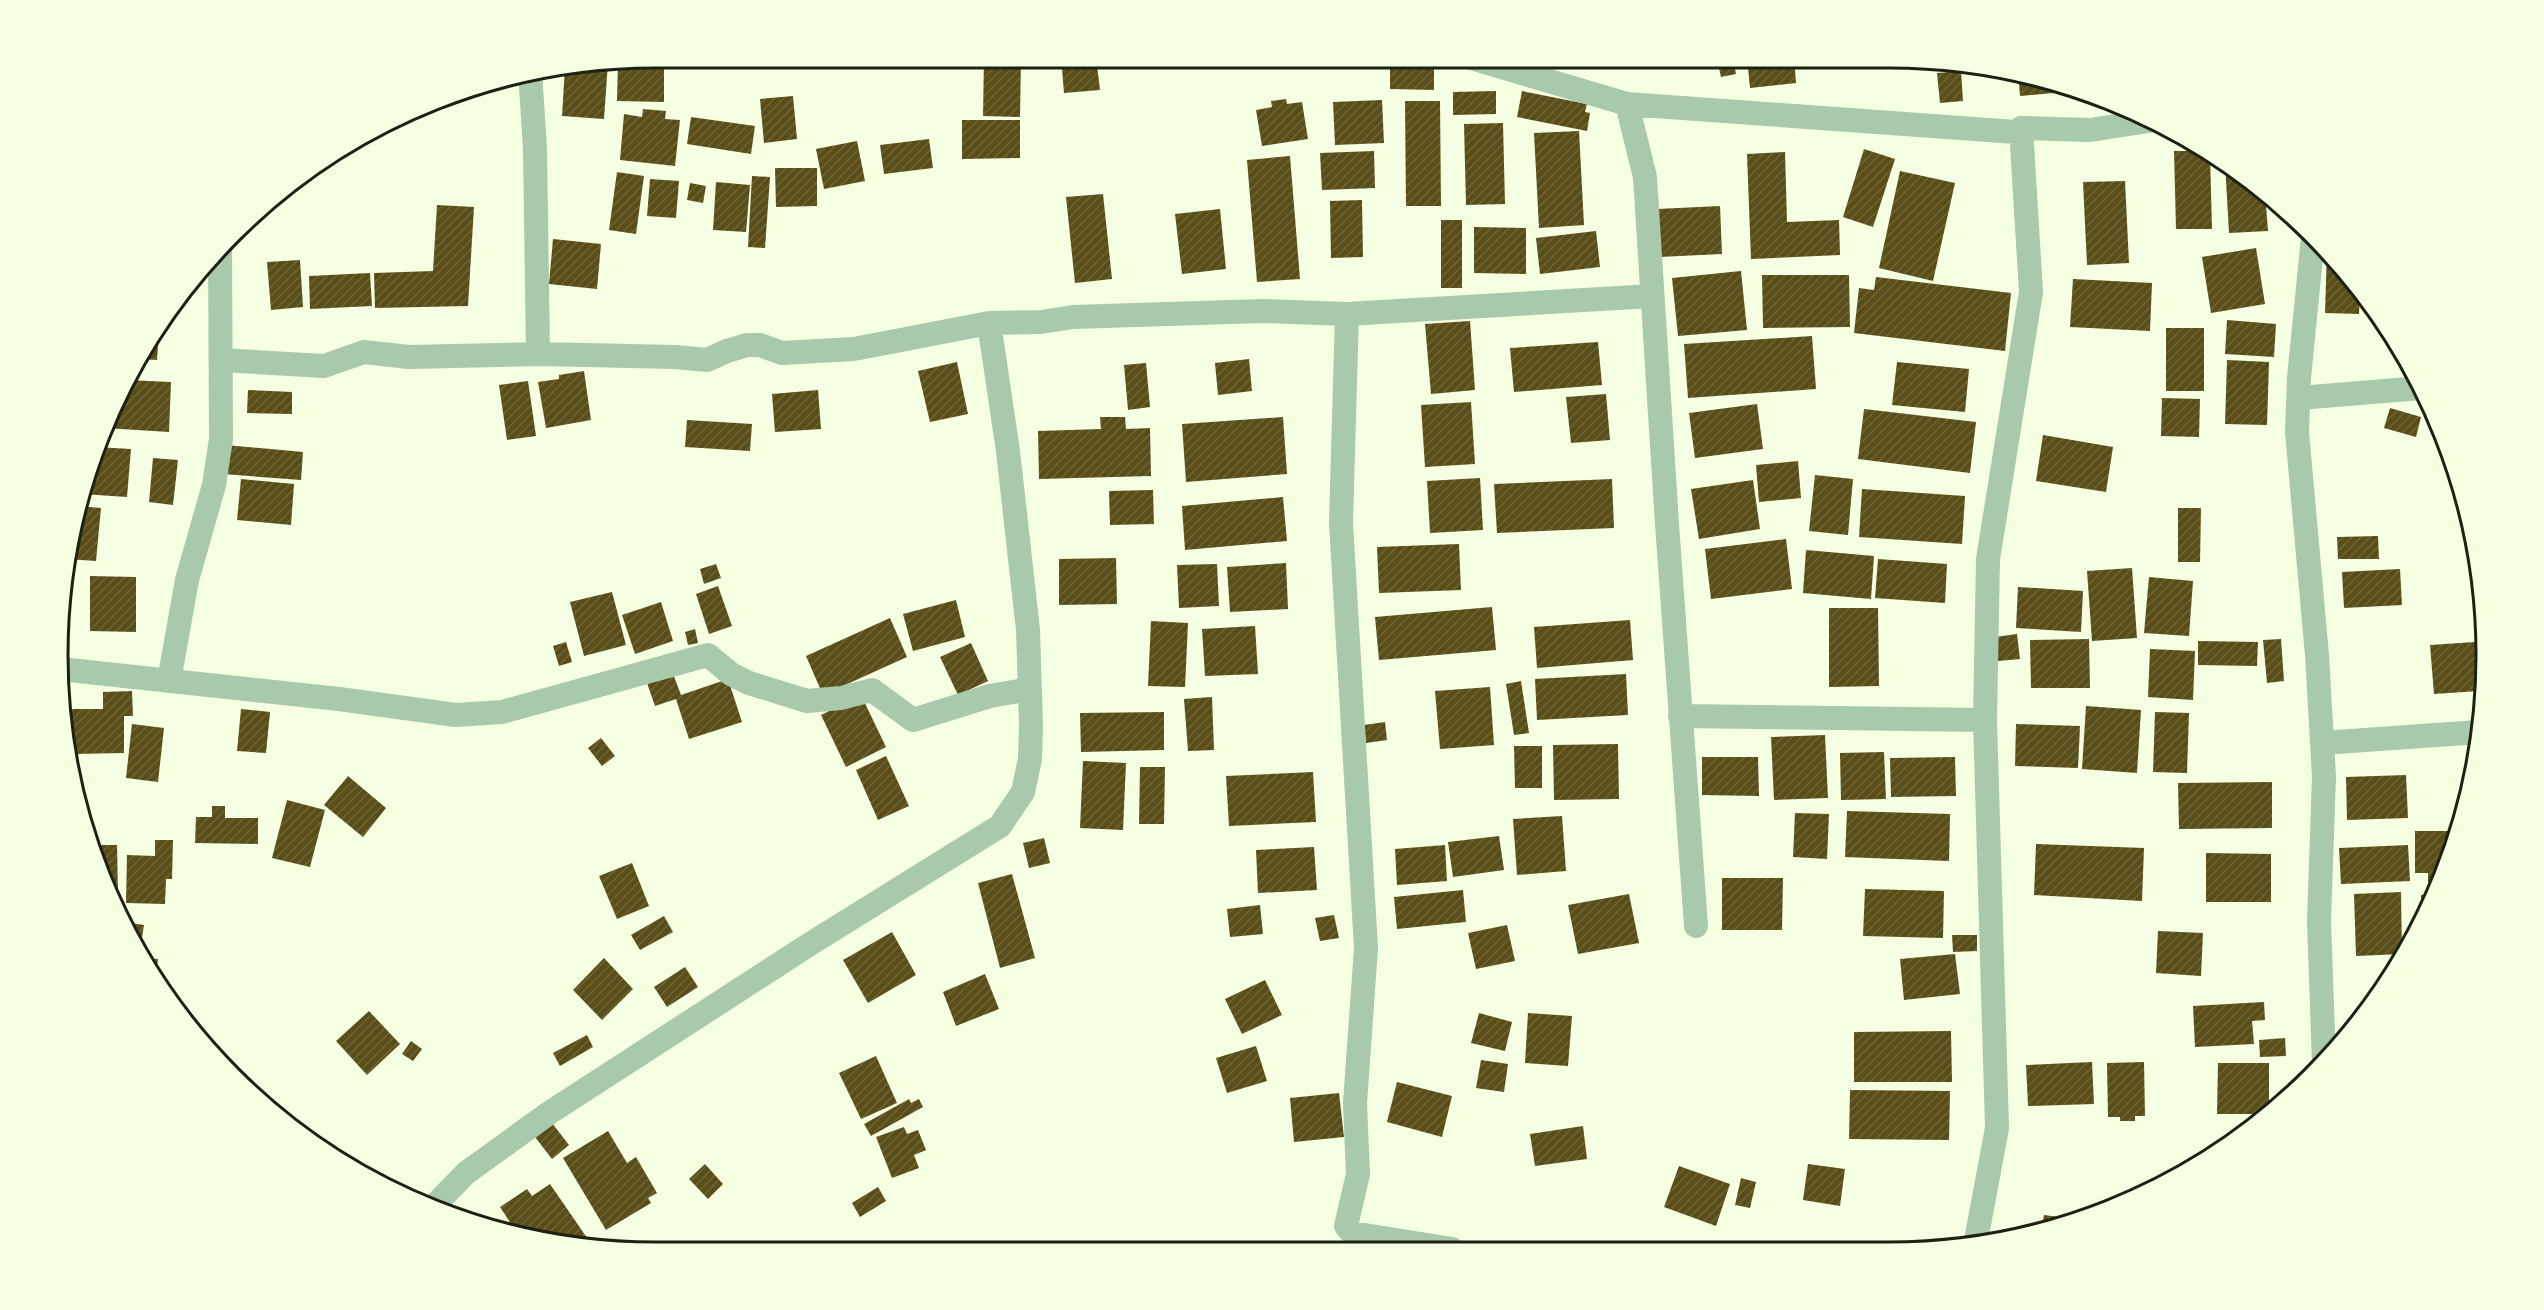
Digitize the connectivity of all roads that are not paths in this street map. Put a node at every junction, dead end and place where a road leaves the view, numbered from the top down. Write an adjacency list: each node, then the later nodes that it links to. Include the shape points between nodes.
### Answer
1 (1505, 68): 3 (street)
2 (531, 81): 11 (street)
3 (1627, 104): 5 (street, via 2016,132); 8 (street, via 1645,177)
4 (2137, 123): 5 (street, via 2090,130)
5 (2020, 128): 19 (street, via 2031,292 1988,559)
6 (2312, 248): 14 (street)
7 (220, 261): 12 (street)
8 (1652, 296): 9 (street); 18 (street)
9 (1347, 314): 10 (street, via 1262,311); 26 (street, via 1341,523 1365,948 1355,1103 1358,1174 1346,1226 1352,1233)
10 (989, 323): 11 (street, via 854,349 782,353 747,345 707,360); 17 (street, via 1027,619)
11 (538, 354): 12 (street, via 409,357 364,352 324,366)
12 (221, 360): 16 (street, via 221,439 214,484 187,580)
13 (2413, 389): 14 (street)
14 (2299, 398): 21 (street, via 2297,432)
15 (68, 670): 16 (street)
16 (169, 681): 17 (street, via 456,715 502,712 708,655 749,683 807,701 872,690 913,720 990,696)
17 (1030, 689): 24 (street, via 1029,759 1023,792 1000,826 549,1113 466,1173)
18 (1680, 716): 19 (street); 22 (street)
19 (1985, 720): 25 (street, via 1997,1128)
20 (2471, 733): 21 (street)
21 (2322, 743): 23 (street, via 2319,921)
22 (1696, 926)
23 (2330, 1044)
24 (439, 1201)
25 (1977, 1235)
26 (1408, 1242)

